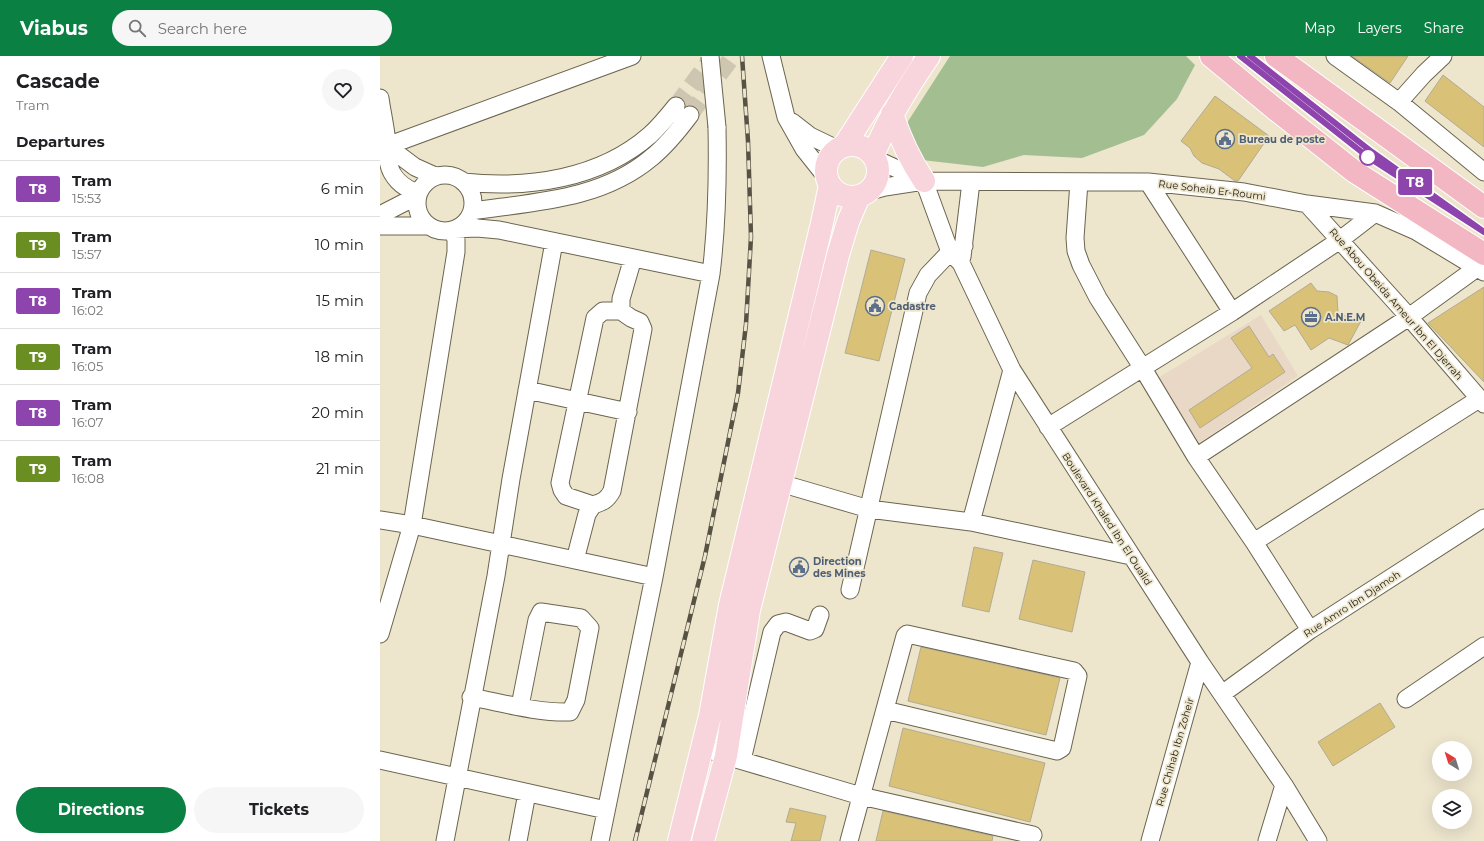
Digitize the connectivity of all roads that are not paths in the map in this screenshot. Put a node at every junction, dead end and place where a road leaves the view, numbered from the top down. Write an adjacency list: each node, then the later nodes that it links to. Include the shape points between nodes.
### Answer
1 (632, 56): 16 (street)
2 (710, 56): 43 (street, bridge, via 717,127 717,208)
3 (771, 56): 15 (street)
4 (902, 56): 17 (main road)
5 (929, 56): 13 (main road)
6 (1211, 56): 42 (highway, via 1355,172)
7 (1276, 56): 30 (highway)
8 (1335, 56): 11 (street)
9 (1443, 56): 11 (street)
10 (380, 98): 16 (street)
11 (1399, 102): 19 (street)
12 (676, 106): 22 (street, via 651,135 635,147 614,160 591,169 527,183)
13 (892, 114): 18 (main road); 21 (main road, via 902,142)
14 (690, 116): 31 (street, via 672,139 651,159 626,176 600,188 572,197)
15 (786, 116): 17 (street, via 810,136); 23 (street, via 804,149)
16 (387, 146): 20 (street, via 415,167); 28 (street, via 388,162 394,176 404,187)
17 (841, 148): 18 (main road, via 860,146); 23 (main road, via 831,155 827,162)
18 (874, 157): 21 (street, Rue Soheib Er-Roumi); 27 (main road, via 878,173 872,187)
19 (1484, 172)
20 (435, 176): 22 (street, via 455,176); 28 (street, via 425,183)
21 (924, 181): 24 (street, Rue Soheib Er-Roumi); 27 (street, Rue Soheib Er-Roumi, via 885,187); 40 (street, Boulevard Khaled Ibn El Oualid)
22 (463, 182): 31 (street, via 472,195)
23 (828, 182): 27 (main road, via 843,195 851,197); 78 (main road, via 822,222 730,605)
24 (971, 182): 25 (street, Rue Soheib Er-Roumi); 40 (street)
25 (1079, 182): 26 (street, Rue Soheib Er-Roumi); 47 (street, via 1074,238 1076,251 1098,298)
26 (1148, 182): 29 (street, Rue Soheib Er-Roumi, via 1244,192); 45 (street)
27 (863, 194): 55 (main road, via 848,222 838,255)
28 (417, 195): 33 (street); 35 (street, via 418,213 422,221)
29 (1307, 204): 32 (street, Rue Soheib Er-Roumi); 38 (street, Rue Abou Obeida Ameur Ibn El Djerrah)
30 (1484, 207)
31 (471, 213): 36 (street, via 466,221); 37 (street)
32 (1375, 213): 38 (street); 42 (street, Rue Soheib Er-Roumi)
33 (380, 215)
34 (380, 226): 35 (street)
35 (429, 226): 36 (street, via 436,230)
36 (454, 229): 37 (street); 61 (street, via 456,252)
37 (499, 230): 39 (street)
38 (1340, 240): 45 (street); 46 (street, Rue Abou Obeida Ameur Ibn El Djerrah)
39 (554, 242): 41 (street); 49 (street)
40 (958, 253): 48 (street, Boulevard Khaled Ibn El Oualid); 57 (street, via 928,275 918,293)
41 (632, 258): 43 (street); 44 (street, via 621,299)
42 (1482, 264): 46 (street)
43 (712, 274): 66 (street)
44 (621, 311): 50 (street, via 603,311 595,318); 52 (street, via 640,322 644,329)
45 (1232, 312): 47 (street)
46 (1409, 317): 51 (street, Rue Abou Obeida Ameur Ibn El Djerrah); 54 (street)
47 (1142, 367): 53 (street); 54 (street)
48 (1012, 370): 53 (street, Boulevard Khaled Ibn El Oualid); 60 (street)
49 (527, 390): 50 (street); 63 (street)
50 (578, 401): 52 (street); 56 (street, via 560,483 566,496)
51 (1482, 402): 62 (street)
52 (628, 412): 56 (street, via 612,491 608,499)
53 (1048, 427): 64 (street, Boulevard Khaled Ibn El Oualid)
54 (1196, 457): 62 (street)
55 (780, 483): 57 (street); 79 (main road, via 749,610)
56 (593, 505): 65 (street, via 587,514)
57 (870, 509): 60 (street); 67 (street)
58 (1484, 518): 69 (street, Rue Amro Ibn Djamoh)
59 (380, 520): 61 (street)
60 (971, 522): 64 (street)
61 (412, 525): 63 (street); 70 (street)
62 (1254, 542): 69 (street)
63 (501, 544): 65 (street); 74 (street)
64 (1131, 556): 72 (street, Boulevard Khaled Ibn El Oualid)
65 (575, 560): 66 (street)
66 (654, 577): 85 (street)
67 (850, 590)
68 (820, 615): 79 (street, via 810,631 786,622 778,624 772,632)
69 (1310, 630): 73 (street, Rue Amro Ibn Djamoh)
70 (380, 634)
71 (1484, 646): 75 (street)
72 (1200, 662): 73 (street, Boulevard Khaled Ibn El Oualid); 93 (street, Rue Chihab Ibn Zoheir)
73 (1222, 694): 82 (street, Boulevard Khaled Ibn El Oualid)
74 (472, 697): 76 (street); 81 (street)
75 (1406, 699)
76 (520, 706): 76 (street, via 570,712 576,700 590,628 581,618 541,612 537,620)
77 (885, 710): 77 (street, via 1058,751 1062,748 1078,676 1074,671 908,634 905,636); 84 (street)
78 (703, 746): 79 (street); 90 (main road)
79 (734, 758): 84 (street); 91 (main road)
80 (380, 760): 81 (street)
81 (457, 778): 83 (street); 87 (street)
82 (1284, 785): 94 (street); 95 (street, Boulevard Khaled Ibn El Oualid)
83 (527, 793): 85 (street); 88 (street)
84 (861, 796): 86 (street); 92 (street)
85 (606, 810): 89 (street)
86 (1033, 835)
87 (444, 841)
88 (518, 841)
89 (600, 841)
90 (679, 841)
91 (703, 841)
92 (849, 841)
93 (1150, 841)
94 (1267, 841)
95 (1318, 841)

